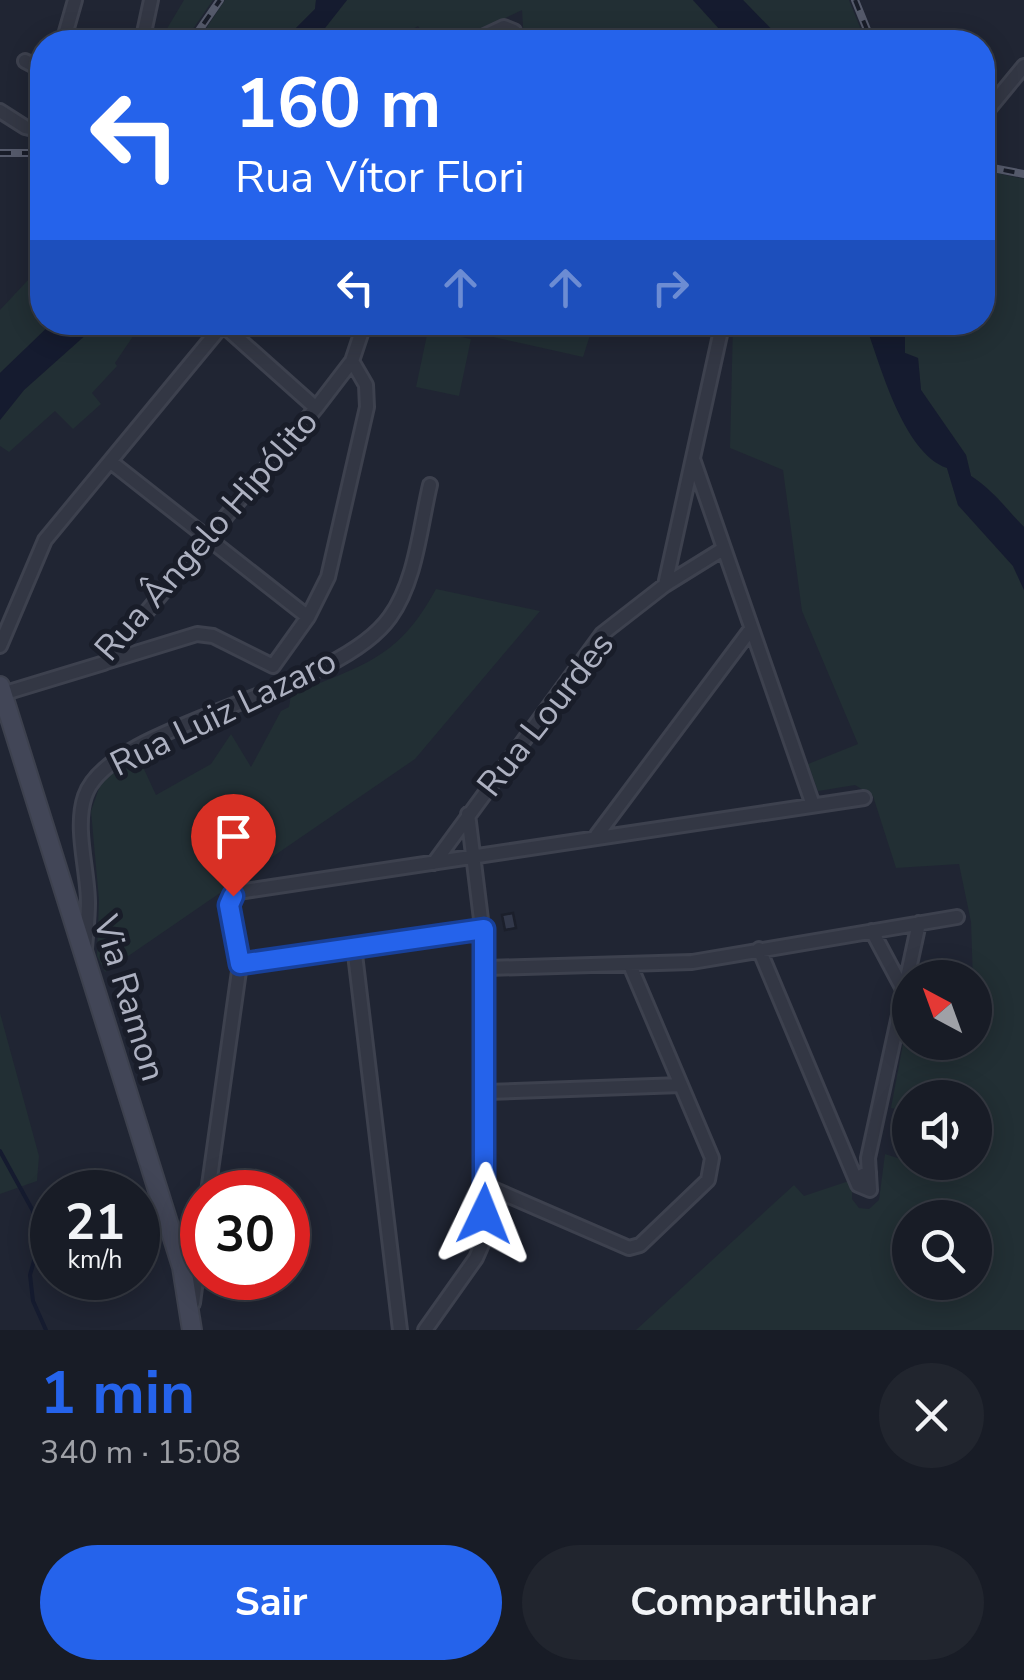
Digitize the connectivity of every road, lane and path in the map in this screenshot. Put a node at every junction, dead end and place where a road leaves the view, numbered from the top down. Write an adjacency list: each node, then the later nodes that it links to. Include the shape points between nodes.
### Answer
1 (75, 0): 3 (street)
2 (151, 0): 4 (street)
3 (66, 30)
4 (145, 30)
5 (25, 61): 6 (street)
6 (30, 64)
7 (1024, 66): 8 (street)
8 (995, 101)
9 (0, 111): 10 (street)
10 (30, 128)
11 (215, 335): 18 (street)
12 (236, 335): 16 (street)
13 (361, 335): 15 (street, Rua Ângelo Hipólito)
14 (720, 335): 17 (street)
15 (352, 362): 16 (street, Rua Ângelo Hipólito); 23 (street, via 366,385 367,407 328,577)
16 (316, 408): 20 (street, Rua Ângelo Hipólito)
17 (693, 459): 21 (street); 22 (street)
18 (111, 462): 20 (street); 25 (street, via 36,554)
19 (430, 485): 29 (street, Rua Luiz Lazaro, via 406,586 390,617 369,638)
20 (205, 540): 23 (street); 26 (street, Rua Ângelo Hipólito)
21 (723, 549): 22 (street, Rua Lourdes); 24 (street)
22 (665, 585): 32 (street, Rua Lourdes, via 584,654)
23 (308, 616): 27 (street)
24 (751, 629): 31 (street); 33 (street)
25 (0, 646)
26 (104, 663): 27 (street, via 197,634); 28 (street, Rua Ângelo Hipólito)
27 (273, 666): 29 (street)
28 (1, 690): 43 (main road, Via Ramon)
29 (276, 690): 43 (street, Rua Luiz Lazaro, via 132,748 95,777 82,818)
30 (864, 798): 31 (street)
31 (813, 805): 33 (street)
32 (468, 814): 34 (street); 35 (street, Rua Lourdes)
33 (597, 835): 34 (street)
34 (476, 854): 35 (street); 38 (street)
35 (434, 862): 44 (street, via 238,892 229,905)
36 (958, 916): 37 (street)
37 (918, 923): 39 (street); 42 (street)
38 (484, 929): 40 (street); 46 (street)
39 (872, 931): 41 (street); 47 (street)
40 (354, 946): 44 (street); 56 (street)
41 (760, 949): 45 (street, via 692,962); 48 (street, via 858,1185 870,1190 868,1158)
42 (911, 960)
43 (84, 962): 54 (main road, Via Ramon)
44 (240, 964): 51 (street)
45 (630, 964): 46 (street); 49 (street)
46 (487, 968): 50 (street)
47 (892, 968)
48 (892, 1050)
49 (681, 1085): 50 (street); 52 (street, via 712,1158 712,1174 640,1245 623,1247)
50 (487, 1092): 52 (street)
51 (211, 1170)
52 (486, 1186): 57 (street, via 483,1242)
53 (193, 1300): 54 (street)
54 (192, 1310): 55 (main road, Via Ramon)
55 (192, 1330)
56 (400, 1330)
57 (425, 1330)

